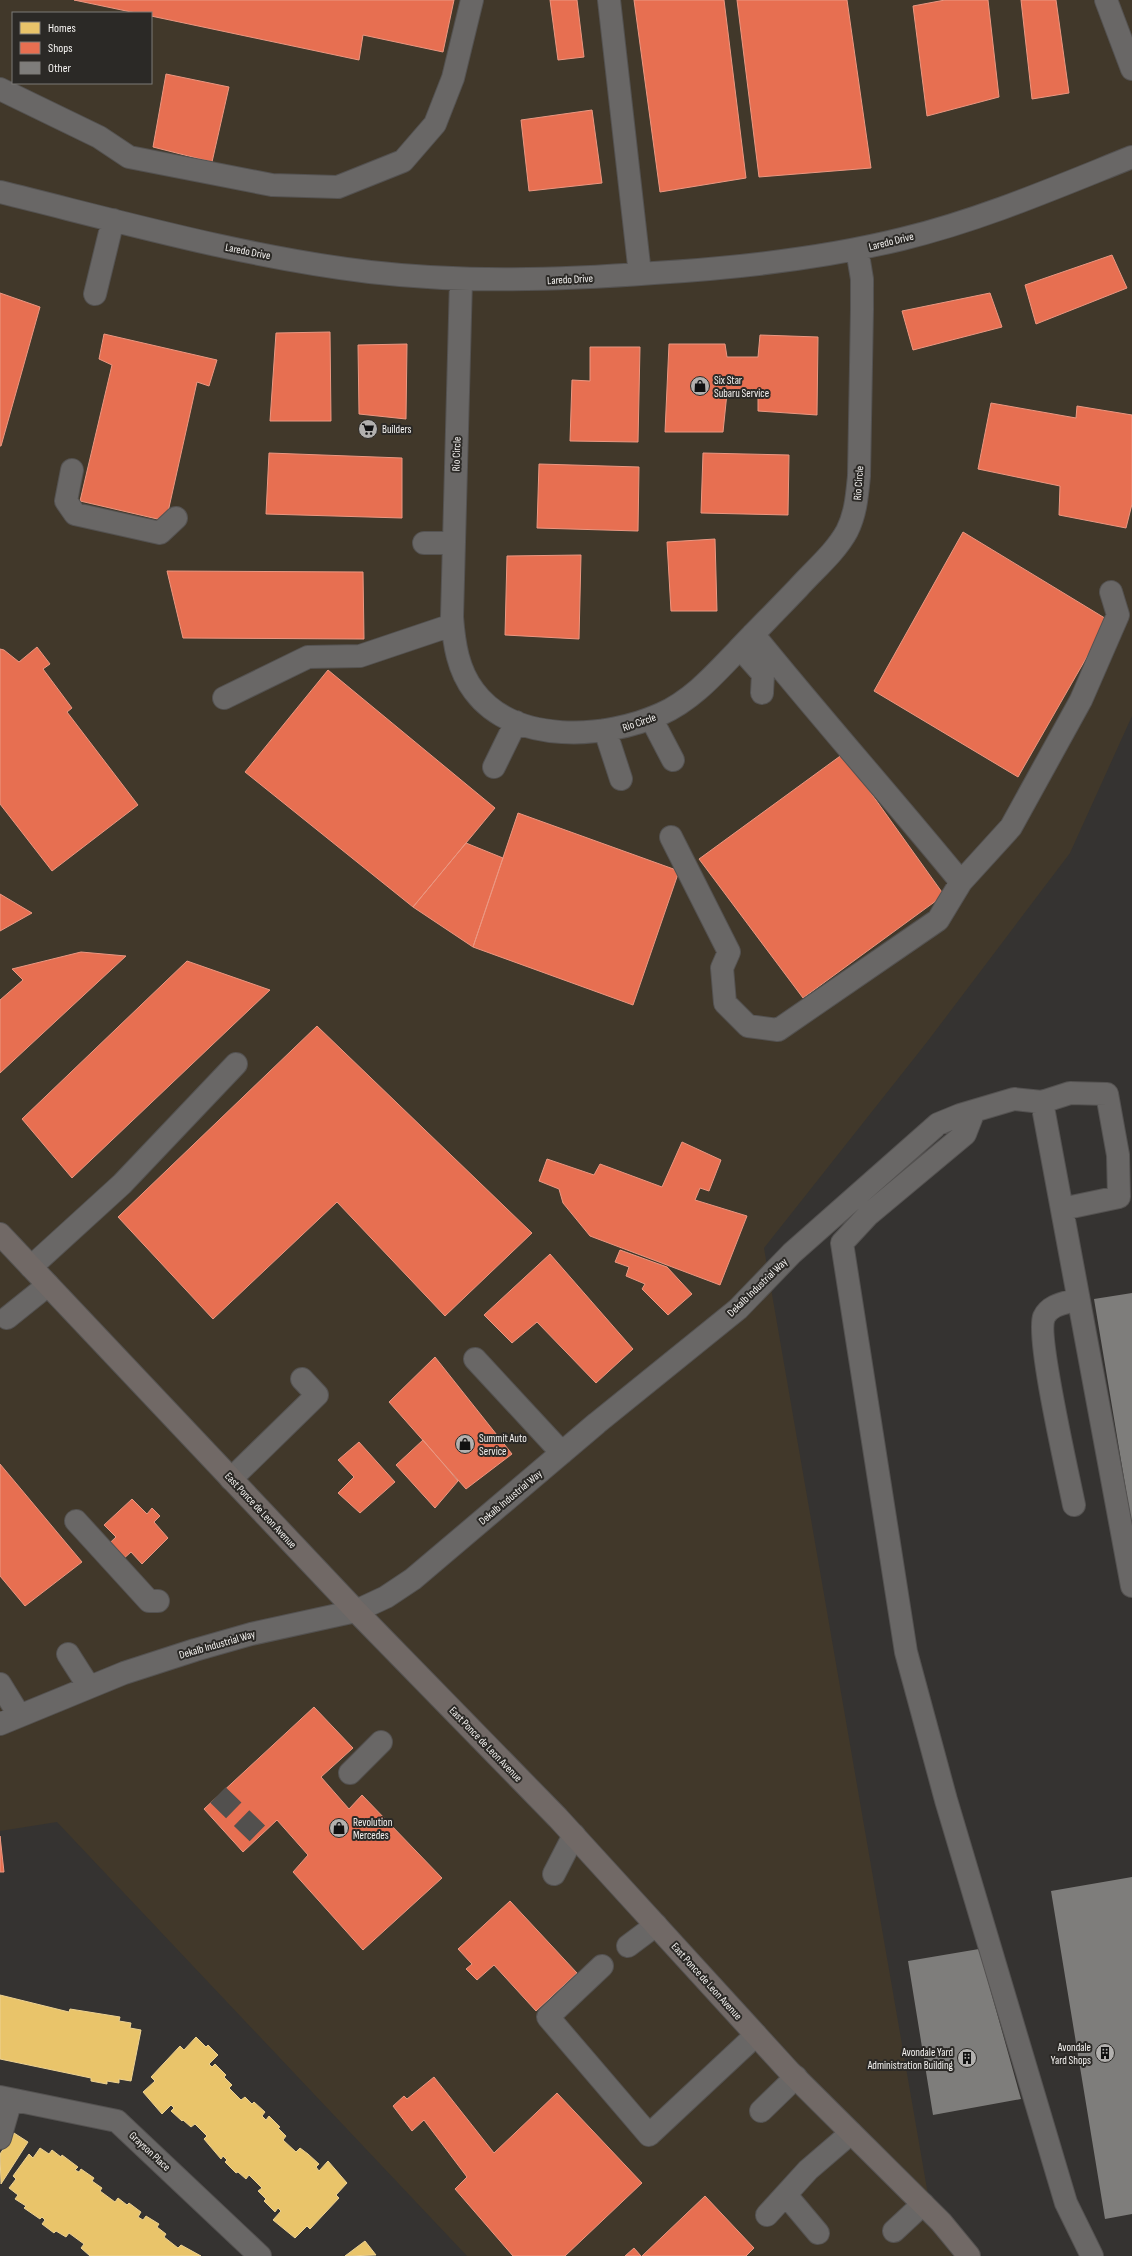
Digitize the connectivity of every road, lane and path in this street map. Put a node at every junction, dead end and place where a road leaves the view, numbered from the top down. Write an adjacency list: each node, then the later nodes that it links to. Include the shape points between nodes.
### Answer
1 (472, 0): 5 (street, via 454,78 435,124 403,161 338,187 272,185 129,157 99,137)
2 (609, 0): 10 (street)
3 (1106, 0): 4 (street)
4 (1132, 69)
5 (0, 89)
6 (1132, 157): 9 (street, Laredo Drive, via 1018,203 953,225)
7 (0, 192): 8 (street, Laredo Drive)
8 (113, 220): 11 (street, Laredo Drive, via 306,263); 12 (street)
9 (857, 250): 10 (street, Laredo Drive, via 796,259); 19 (street, Rio Circle, via 862,279 864,467 857,503 846,532 831,552)
10 (640, 274): 11 (street, Laredo Drive, via 570,280)
11 (461, 280): 16 (street, Rio Circle)
12 (95, 294)
13 (72, 470): 14 (street, via 66,501 75,514 160,533)
14 (176, 518)
15 (424, 543): 16 (street)
16 (453, 543): 18 (street, Rio Circle)
17 (1111, 592): 29 (street, via 1118,615 1081,700 1011,828)
18 (452, 626): 21 (street, via 360,656 308,657); 23 (street, Rio Circle, via 458,659 473,691 485,705 502,717)
19 (747, 641): 20 (street, via 763,674); 22 (street, Rio Circle, via 698,690 678,705); 29 (street, via 812,707)
20 (762, 693)
21 (224, 698)
22 (651, 718): 24 (street, Rio Circle, via 622,729); 25 (street)
23 (516, 722): 24 (street, Rio Circle, via 563,733); 26 (street)
24 (605, 730): 27 (street)
25 (672, 760)
26 (494, 767)
27 (621, 779)
28 (670, 837): 29 (street, via 730,952 722,968 725,1003 748,1026 778,1030 938,920)
29 (961, 882)
30 (236, 1064): 35 (street, via 122,1184)
31 (1042, 1102): 32 (street, via 1014,1099); 33 (street); 33 (street, via 1070,1093 1107,1094 1118,1155 1119,1197)
32 (974, 1111): 41 (street, Dekalb Industrial Way, via 938,1124 792,1253 738,1309); 72 (street, via 965,1134 868,1215 842,1243 906,1652 946,1800 1066,2203)
33 (1062, 1209): 37 (street)
34 (0, 1234): 35 (main road, East Ponce de Leon Avenue)
35 (31, 1267): 36 (main road, East Ponce de Leon Avenue)
36 (48, 1284): 38 (street); 42 (main road, East Ponce de Leon Avenue)
37 (1078, 1299): 43 (street, via 1054,1306 1044,1316 1042,1328 1050,1384); 45 (street)
38 (7, 1318)
39 (475, 1359): 41 (street)
40 (302, 1379): 42 (street, via 317,1395)
41 (562, 1453): 47 (street, Dekalb Industrial Way, via 413,1579 386,1597)
42 (231, 1479): 47 (main road, East Ponce de Leon Avenue)
43 (1074, 1505)
44 (76, 1521): 46 (street, via 149,1601)
45 (1132, 1586)
46 (158, 1601)
47 (356, 1611): 50 (street, Dekalb Industrial Way, via 251,1634 124,1673); 54 (main road, East Ponce de Leon Avenue)
48 (68, 1654): 50 (street)
49 (0, 1684): 51 (street)
50 (89, 1687): 51 (street, Dekalb Industrial Way)
51 (9, 1720)
52 (381, 1742): 53 (street)
53 (350, 1773)
54 (574, 1835): 55 (street); 56 (main road, East Ponce de Leon Avenue)
55 (554, 1874)
56 (656, 1925): 57 (street); 59 (main road, East Ponce de Leon Avenue)
57 (628, 1946)
58 (602, 1966): 59 (street, via 548,2017 649,2135)
59 (756, 2035): 60 (main road, East Ponce de Leon Avenue)
60 (796, 2077): 62 (street); 63 (main road, East Ponce de Leon Avenue)
61 (6, 2099): 64 (street, Grayson Place); 70 (street, Grayson Place, via 116,2121)
62 (762, 2111)
63 (851, 2133): 65 (street, via 808,2170); 66 (main road, East Ponce de Leon Avenue)
64 (0, 2138)
65 (786, 2195): 67 (street); 69 (street)
66 (923, 2204): 68 (street); 71 (main road, East Ponce de Leon Avenue)
67 (767, 2215)
68 (894, 2231)
69 (818, 2232)
70 (260, 2256)
71 (969, 2256)
72 (1092, 2256)

